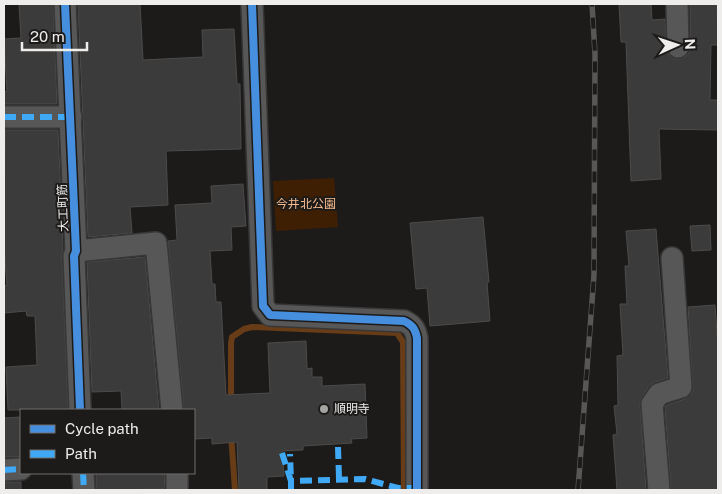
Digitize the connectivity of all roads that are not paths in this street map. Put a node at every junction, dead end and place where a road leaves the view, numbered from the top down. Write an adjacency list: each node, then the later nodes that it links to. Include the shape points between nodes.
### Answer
1 (65, 4): 6 (street, 大工町筋)
2 (252, 4): 17 (street, via 263,306 270,315 404,321 411,324 417,338)
3 (677, 4): 4 (street)
4 (678, 47)
5 (4, 117): 6 (street)
6 (71, 117): 7 (street, 大工町筋)
7 (76, 251): 9 (street, 大工町筋); 10 (street, via 156,243)
8 (672, 258): 18 (street, via 681,387 659,394 652,404)
9 (80, 409)
10 (172, 409)
11 (20, 469): 12 (street)
12 (4, 470)
13 (84, 474): 15 (street)
14 (177, 474): 16 (street)
15 (84, 490)
16 (177, 490)
17 (417, 490)
18 (658, 490)

